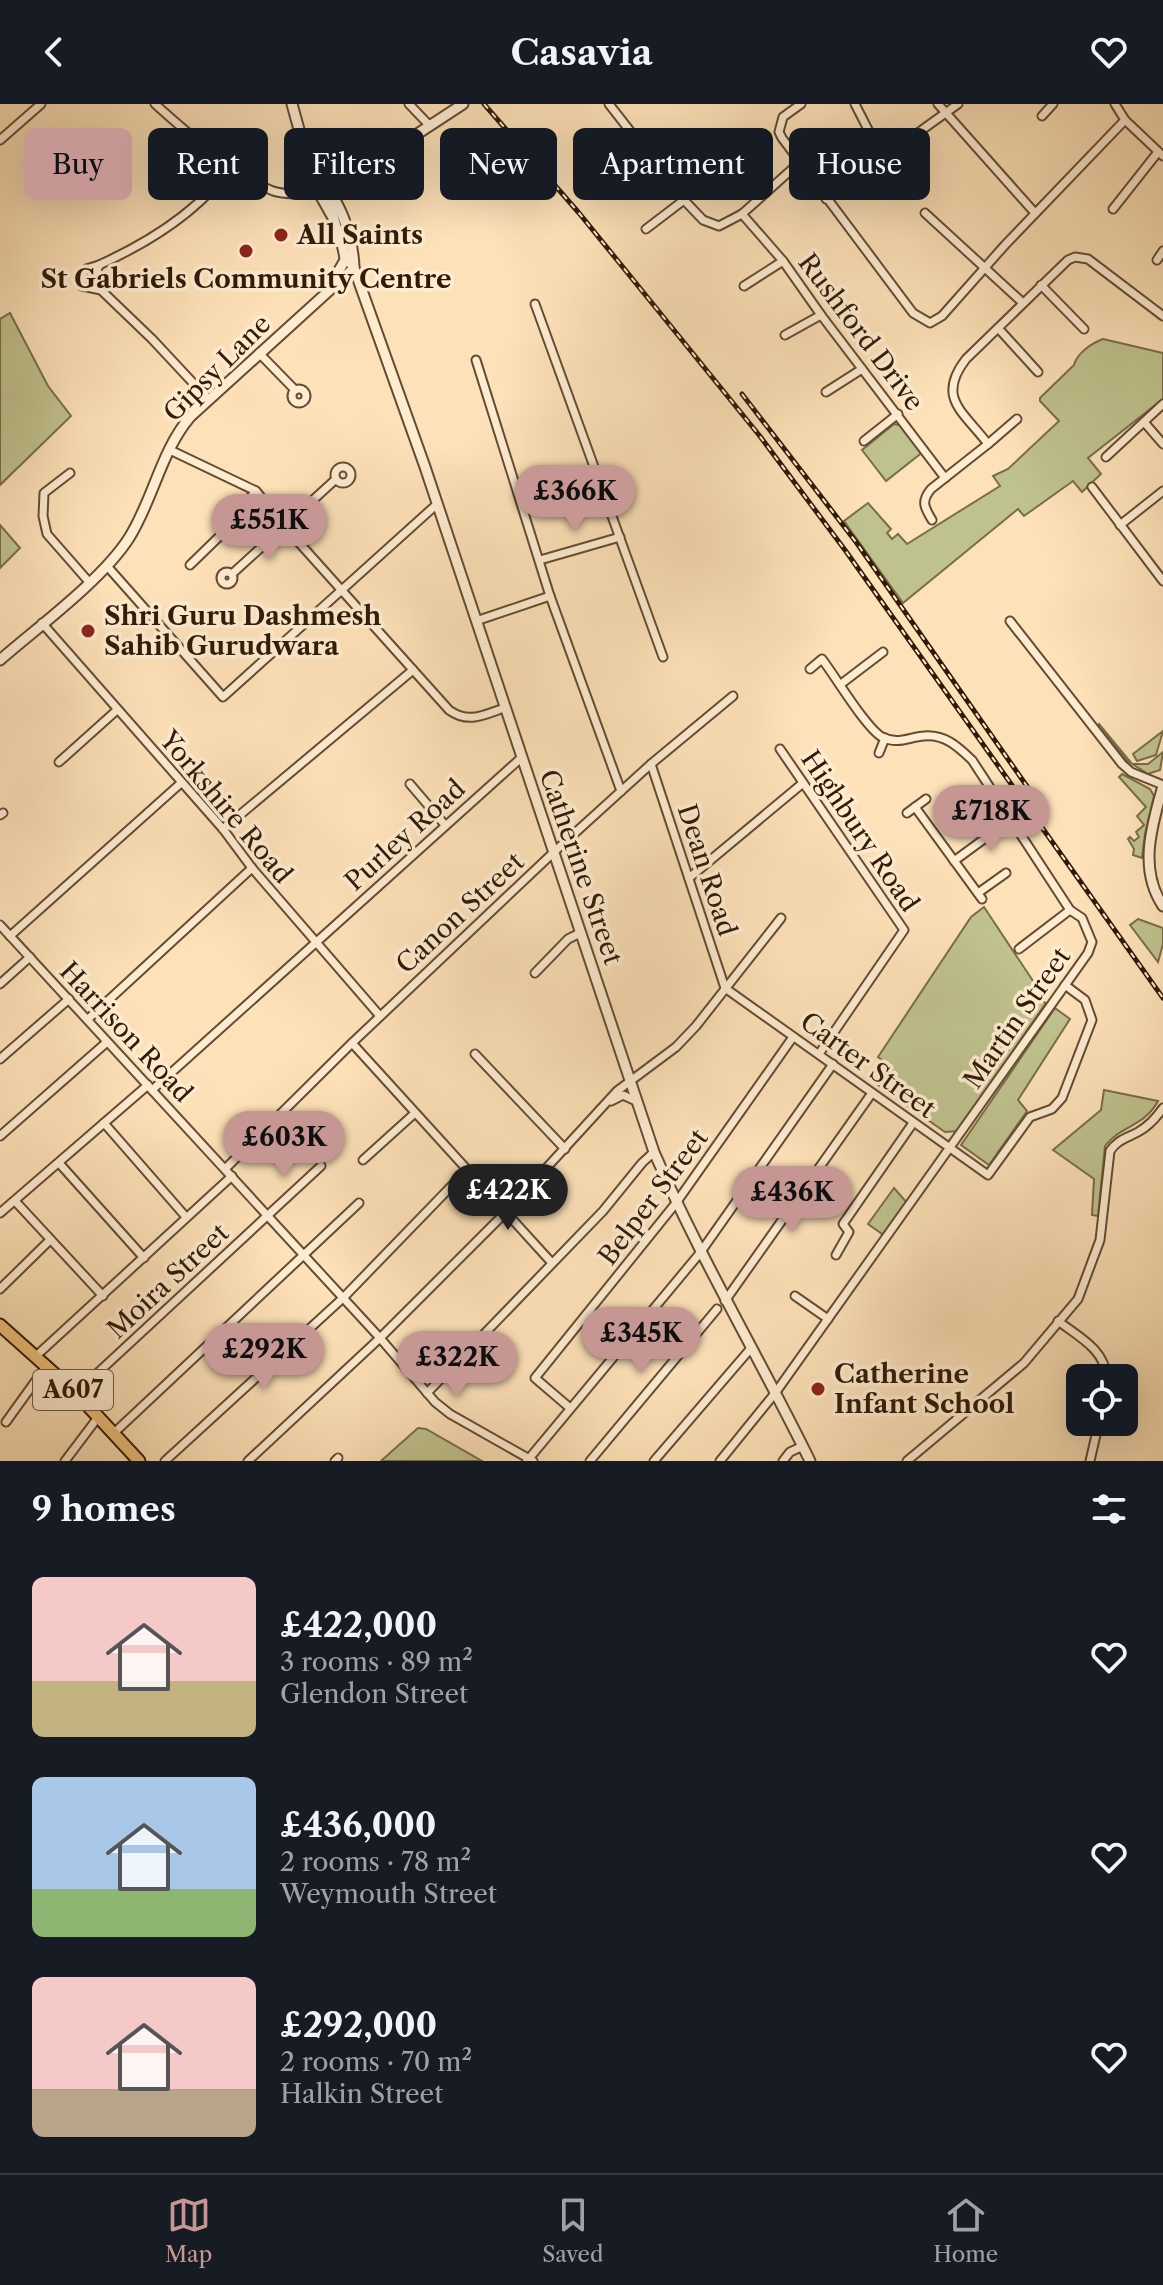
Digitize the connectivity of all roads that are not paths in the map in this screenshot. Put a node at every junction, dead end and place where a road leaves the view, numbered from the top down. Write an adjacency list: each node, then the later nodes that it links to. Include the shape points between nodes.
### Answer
1 (41, 104): 23 (street)
2 (155, 104): 17 (street)
3 (292, 104): 18 (street)
4 (409, 104): 16 (street)
5 (463, 104): 16 (street)
6 (609, 104): 20 (street)
7 (801, 104): 24 (street, via 779,126)
8 (855, 104): 21 (street)
9 (938, 104): 13 (street)
10 (958, 104): 13 (street)
11 (1053, 104): 14 (street)
12 (1115, 104): 15 (street)
13 (948, 113): 22 (street); 35 (street)
14 (1042, 116)
15 (1125, 120): 25 (street); 35 (street)
16 (429, 125): 19 (street)
17 (182, 128)
18 (299, 128)
19 (424, 128)
20 (628, 128)
21 (867, 128)
22 (927, 128)
23 (0, 140)
24 (789, 147)
25 (1160, 154): 33 (street)
26 (789, 172): 36 (street)
27 (203, 200): 43 (street, via 130,252)
28 (323, 200): 37 (street)
29 (334, 200): 37 (street)
30 (335, 200): 44 (street, via 354,249)
31 (684, 200): 36 (street, via 703,220 719,226); 38 (street)
32 (827, 200): 45 (street, via 917,317 930,323)
33 (1113, 209)
34 (925, 213): 45 (street)
35 (1035, 213): 45 (street)
36 (742, 214): 42 (street, Rushford Drive)
37 (332, 216): 40 (street)
38 (646, 229)
39 (1163, 251): 41 (street)
40 (345, 255): 44 (street); 51 (street, Gipsy Lane, via 344,266)
41 (1157, 260)
42 (783, 261): 48 (street); 54 (street, Rushford Drive)
43 (99, 265): 49 (street); 49 (street, via 81,277 82,286)
44 (354, 268): 46 (street, Gipsy Lane); 50 (street, Catherine Street)
45 (985, 270): 52 (street)
46 (337, 285): 50 (street, via 354,285); 51 (street, Gipsy Lane)
47 (1041, 285): 52 (street); 55 (street, via 1075,257 1095,263); 57 (street)
48 (744, 286)
49 (101, 290): 65 (street)
50 (363, 292): 81 (street, Catherine Street)
51 (323, 296): 59 (street, Gipsy Lane)
52 (1023, 303): 56 (street)
53 (535, 304): 85 (street)
54 (821, 315): 58 (street); 61 (street, Rushford Drive)
55 (1163, 316)
56 (998, 328): 62 (street); 71 (street, via 966,359 951,386 954,401)
57 (1084, 329)
58 (785, 335)
59 (259, 353): 63 (street); 65 (street, Gipsy Lane)
60 (476, 360): 86 (street)
61 (862, 369): 64 (street); 67 (street, Rushford Drive)
62 (1038, 372)
63 (295, 390)
64 (826, 392)
65 (209, 400): 73 (street, Gipsy Lane, via 184,424)
66 (1163, 404): 69 (street)
67 (898, 414): 70 (street); 76 (street, Rushford Drive)
68 (1017, 419): 71 (street)
69 (1144, 422): 72 (street); 74 (street)
70 (864, 441)
71 (988, 444): 76 (street)
72 (1163, 444)
73 (170, 450): 79 (street); 88 (street, Gipsy Lane, via 131,535)
74 (1106, 457)
75 (70, 473): 91 (street, via 44,493 44,526)
76 (945, 478): 82 (street, via 924,498)
77 (336, 479): 84 (street)
78 (1092, 487): 83 (street)
79 (256, 491): 84 (street); 87 (street)
80 (1163, 491): 83 (street)
81 (436, 505): 92 (street); 94 (street, Catherine Street)
82 (932, 520)
83 (1120, 525): 90 (street)
84 (285, 527): 89 (street); 92 (street)
85 (620, 537): 86 (street); 98 (street)
86 (540, 560): 93 (street)
87 (190, 565)
88 (107, 566): 91 (street, Gipsy Lane); 92 (street, via 223,697)
89 (232, 574)
90 (1163, 581)
91 (89, 582): 96 (street, Gipsy Lane)
92 (342, 590): 101 (street)
93 (550, 596): 94 (street); 116 (street)
94 (476, 621): 104 (street, Catherine Street)
95 (1010, 621): 115 (street, via 1122,764)
96 (42, 623): 99 (street, Gipsy Lane); 105 (street, Yorkshire Road)
97 (883, 652): 102 (street)
98 (663, 657)
99 (0, 660)
100 (810, 669): 102 (street, via 822,659)
101 (413, 670): 104 (street, via 455,715 471,718); 122 (street)
102 (841, 684): 106 (street)
103 (733, 696): 111 (street, Canon Street)
104 (504, 708): 109 (street, Catherine Street)
105 (117, 710): 110 (street); 112 (street, Yorkshire Road)
106 (885, 738): 108 (street); 120 (street, Martin Street, via 932,736 955,744 972,760)
107 (780, 749): 113 (street, Highbury Road)
108 (879, 753)
109 (521, 758): 121 (street, Purley Road); 123 (street, Catherine Street)
110 (59, 762)
111 (651, 764): 116 (street, Canon Street); 127 (street, Dean Road)
112 (181, 783): 122 (street, Yorkshire Road); 133 (street)
113 (803, 783): 127 (street); 148 (street, Highbury Road, via 904,930)
114 (410, 784): 121 (street)
115 (1163, 785): 128 (street, via 1148,856)
116 (621, 791): 123 (street, Canon Street)
117 (926, 799): 118 (street)
118 (915, 807): 119 (street); 124 (street)
119 (907, 813)
120 (1010, 820): 124 (street); 129 (street, Martin Street)
121 (445, 825): 134 (street, Purley Road)
122 (223, 829): 125 (street, Yorkshire Road)
123 (554, 852): 132 (street, Catherine Street); 142 (street, Canon Street)
124 (954, 861): 126 (street, via 980,896)
125 (252, 868): 134 (street, Yorkshire Road); 143 (street)
126 (1006, 873)
127 (689, 878): 140 (street, Dean Road)
128 (1161, 902)
129 (1070, 910): 135 (street); 139 (street, Martin Street, via 1082,918 1092,942)
130 (781, 918): 140 (street)
131 (0, 925): 133 (street, Harrison Road)
132 (580, 933): 137 (street); 151 (street, Catherine Street)
133 (10, 936): 136 (street, Harrison Road)
134 (316, 941): 142 (street, Yorkshire Road); 152 (street, Purley Road)
135 (1019, 949)
136 (30, 957): 138 (street); 141 (street, Harrison Road)
137 (535, 973)
138 (0, 984)
139 (1065, 985): 161 (street, Martin Street); 161 (street, Carter Street, via 1085,1000 1092,1020 1065,1091 1052,1109 1030,1117 988,1175)
140 (725, 988): 144 (street, Carter Street); 151 (street, via 676,1047)
141 (69, 999): 143 (street, Harrison Road); 149 (street)
142 (380, 1016): 146 (street, Canon Street)
143 (88, 1019): 145 (street, Harrison Road)
144 (793, 1037): 148 (street, Carter Street); 172 (street, Belper Street)
145 (107, 1042): 152 (street, Harrison Road); 160 (street)
146 (352, 1043): 157 (street); 167 (street, Canon Street)
147 (475, 1054): 162 (street)
148 (819, 1054): 150 (street, Carter Street)
149 (0, 1059)
150 (833, 1064): 153 (street, Carter Street); 178 (street)
151 (630, 1083): 154 (street); 155 (street, Catherine Street)
152 (150, 1088): 158 (street, Purley Road); 167 (street, Harrison Road)
153 (872, 1093): 159 (street, Carter Street); 187 (street)
154 (610, 1102): 155 (street, via 623,1095); 162 (street)
155 (636, 1102): 163 (street, Catherine Street)
156 (1163, 1108): 190 (street, via 1110,1151 1097,1250 1078,1299)
157 (415, 1113): 164 (street); 168 (street)
158 (104, 1123): 165 (street, Purley Road); 176 (street)
159 (913, 1123): 161 (street, Carter Street); 179 (street, via 843,1224 849,1232)
160 (0, 1136)
161 (950, 1148): 189 (street, Martin Street)
162 (565, 1149): 173 (street)
163 (654, 1152): 172 (street, Catherine Street); 182 (street)
164 (363, 1160)
165 (59, 1163): 170 (street, Purley Road); 181 (street)
166 (321, 1166): 175 (street, Moira Street)
167 (225, 1169): 169 (street, Harrison Road)
168 (467, 1170): 173 (street); 186 (street)
169 (232, 1176): 175 (street, Harrison Road); 176 (street)
170 (15, 1201): 174 (street, Purley Road); 177 (street)
171 (359, 1203): 180 (street)
172 (676, 1203): 178 (street, Catherine Street); 200 (street, Belper Street, via 535,1378)
173 (506, 1212): 182 (street); 192 (street)
174 (0, 1213)
175 (268, 1215): 180 (street, Harrison Road); 198 (street, Moira Street)
176 (186, 1217): 181 (street)
177 (50, 1240): 183 (street); 184 (street)
178 (700, 1253): 187 (street, Catherine Street); 200 (street)
179 (836, 1255)
180 (303, 1256): 186 (street, Harrison Road); 203 (street)
181 (144, 1258): 184 (street)
182 (552, 1263): 199 (street)
183 (0, 1289)
184 (103, 1296): 194 (street)
185 (795, 1296): 189 (street)
186 (343, 1298): 192 (street, Harrison Road); 209 (street)
187 (725, 1301): 193 (street, Catherine Street)
188 (717, 1309): 211 (street)
189 (828, 1319): 197 (street, Martin Street)
190 (1058, 1321): 195 (street); 216 (street, via 1024,1363)
191 (0, 1325): 194 (main road, A607)
192 (380, 1338): 199 (street, Harrison Road); 210 (street)
193 (752, 1347): 197 (street, Catherine Street); 212 (street)
194 (36, 1356): 196 (main road, A607)
195 (1104, 1364)
196 (47, 1365): 198 (main road, A607); 202 (street)
197 (776, 1392): 205 (street, Catherine Street); 213 (street, Martin Street)
198 (76, 1393): 201 (main road, A607)
199 (427, 1393): 206 (street, Harrison Road, via 450,1414)
200 (570, 1408): 206 (street)
201 (99, 1416): 203 (main road, A607); 207 (street)
202 (6, 1422)
203 (114, 1433): 208 (main road, A607)
204 (1096, 1436): 217 (street)
205 (803, 1446): 214 (street); 215 (street, Catherine Street)
206 (530, 1460)
207 (65, 1461)
208 (139, 1461)
209 (165, 1461)
210 (248, 1461)
211 (590, 1461)
212 (654, 1461)
213 (720, 1461)
214 (783, 1461)
215 (810, 1461)
216 (907, 1461)
217 (1090, 1461)

